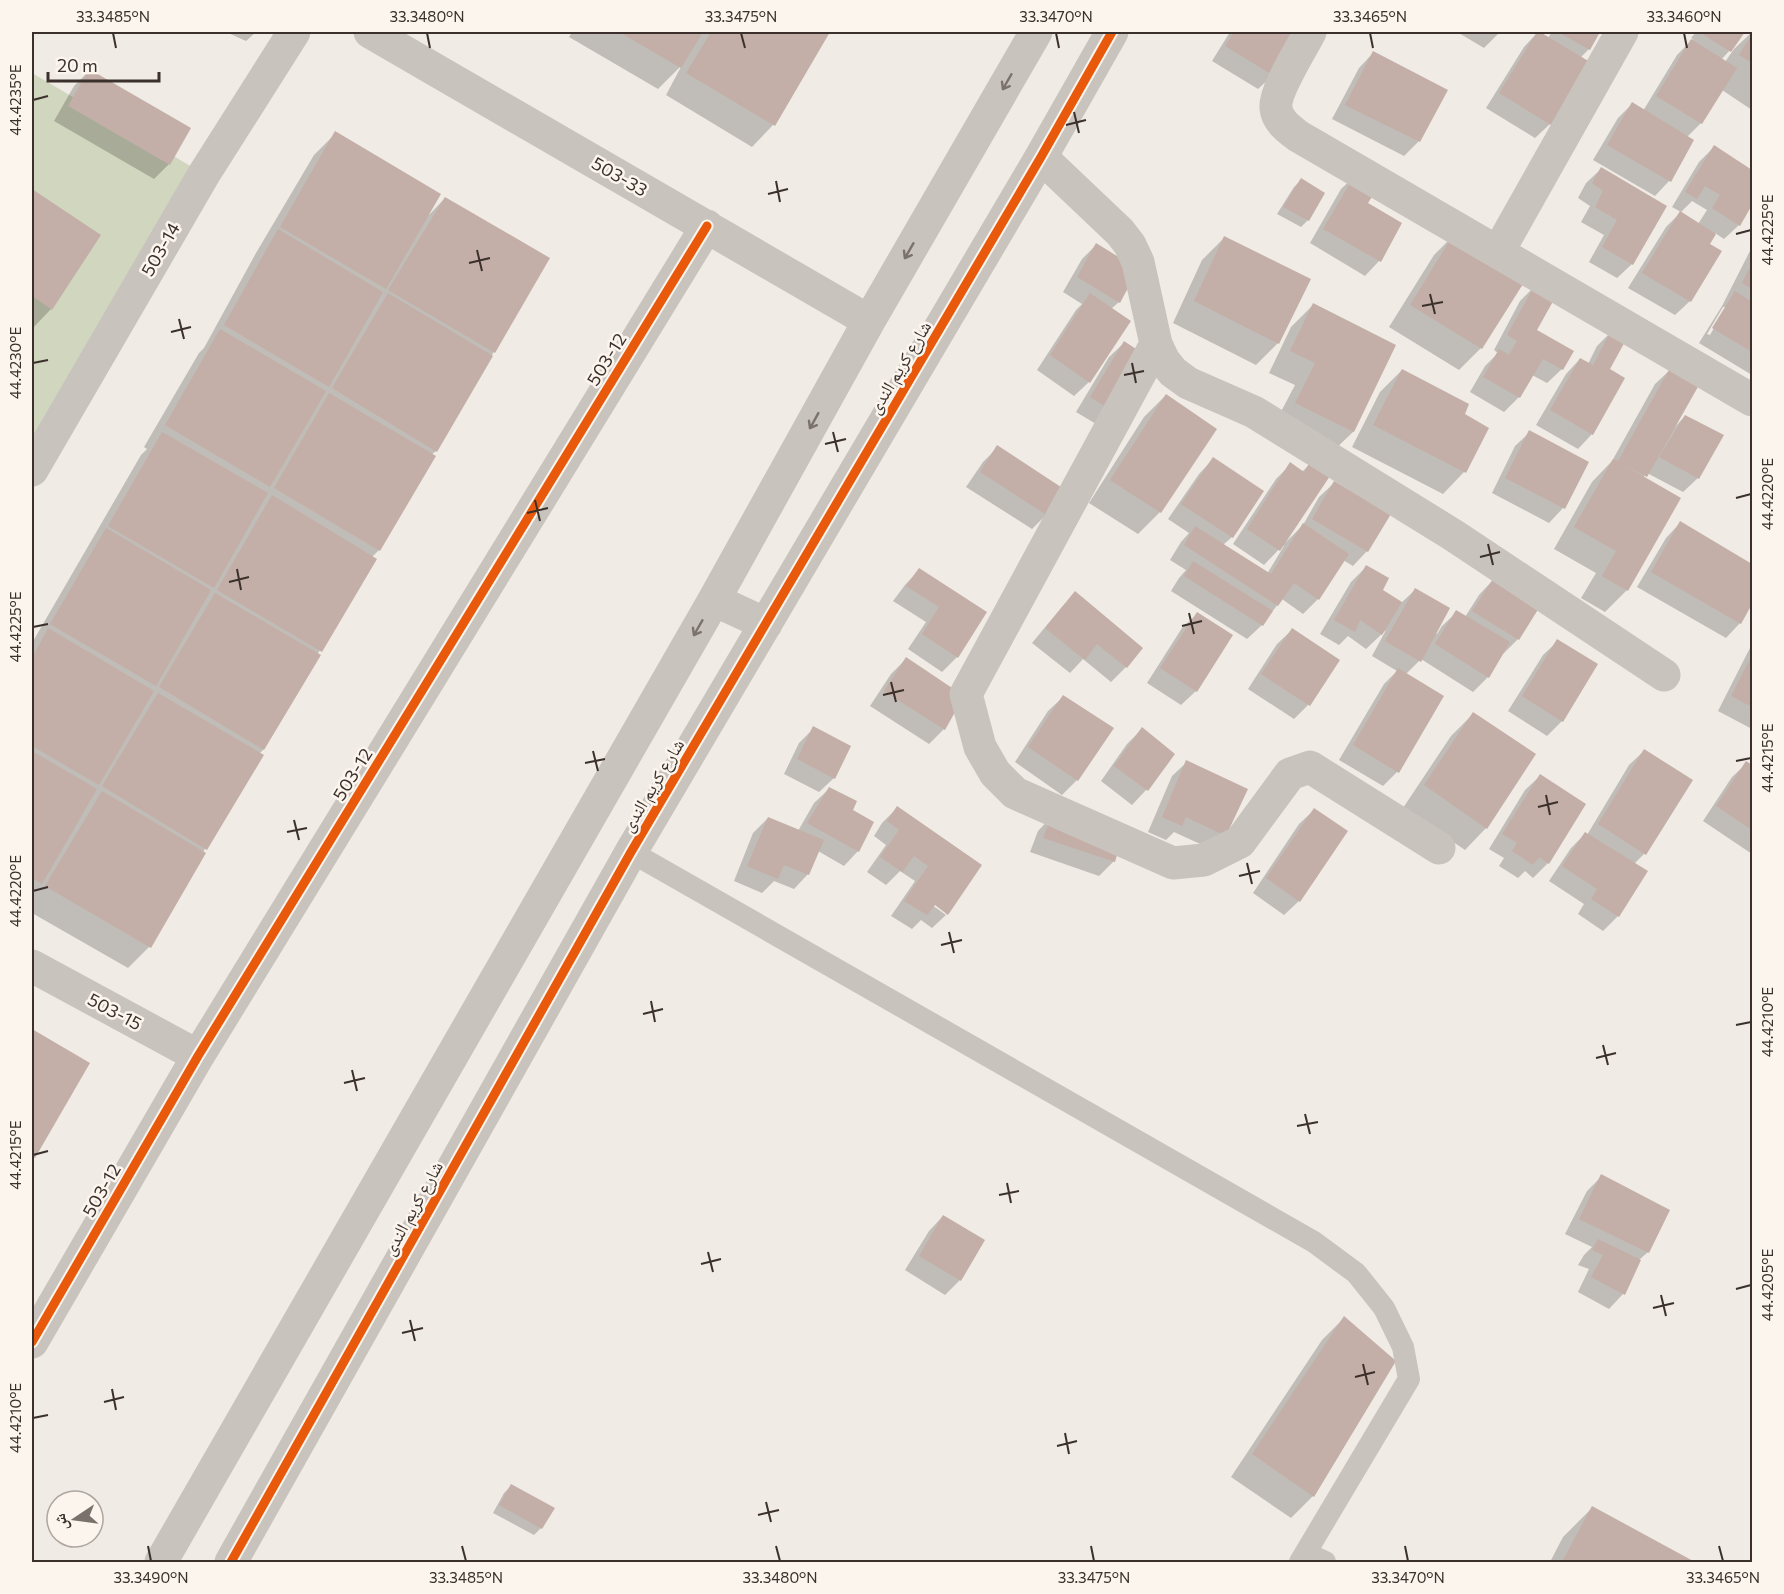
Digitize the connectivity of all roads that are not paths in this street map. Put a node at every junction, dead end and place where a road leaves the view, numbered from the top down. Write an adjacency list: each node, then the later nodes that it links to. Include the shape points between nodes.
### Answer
1 (294, 32): 13 (street, 503-14, via 204,174)
2 (370, 32): 8 (street, 503-33)
3 (1036, 32): 10 (street, شارع كريم الندى, one-way to 10)
4 (1112, 32): 7 (street, شارع كريم الندى)
5 (1310, 32): 9 (street, via 1276,96 1275,109 1283,124)
6 (1622, 32): 9 (street)
7 (1041, 157): 11 (street, via 1130,245 1138,262); 15 (street, شارع كريم الندى)
8 (707, 226): 10 (street, 503-33); 20 (street, 503-12)
9 (1498, 252): 12 (street)
10 (869, 321): 14 (street, شارع كريم الندى, one-way to 14)
11 (1156, 344): 16 (street, via 1173,372 1188,383 1254,412 1453,535); 17 (street, via 966,694 980,747 994,773 1015,793 1173,863 1204,860 1240,842 1290,774 1310,767)
12 (1752, 400)
13 (32, 470)
14 (714, 600): 15 (street); 23 (street, شارع كريم الندى, one-way to 23)
15 (766, 624): 18 (street, شارع كريم الندى)
16 (1664, 675)
17 (1438, 848)
18 (631, 852): 22 (lane, via 1314,1242 1356,1273 1384,1308 1403,1347 1409,1379); 24 (street, شارع كريم الندى)
19 (32, 966): 20 (street, 503-15)
20 (198, 1056): 21 (street, 503-12)
21 (32, 1342)
22 (1310, 1559)
23 (161, 1563)
24 (231, 1563)

